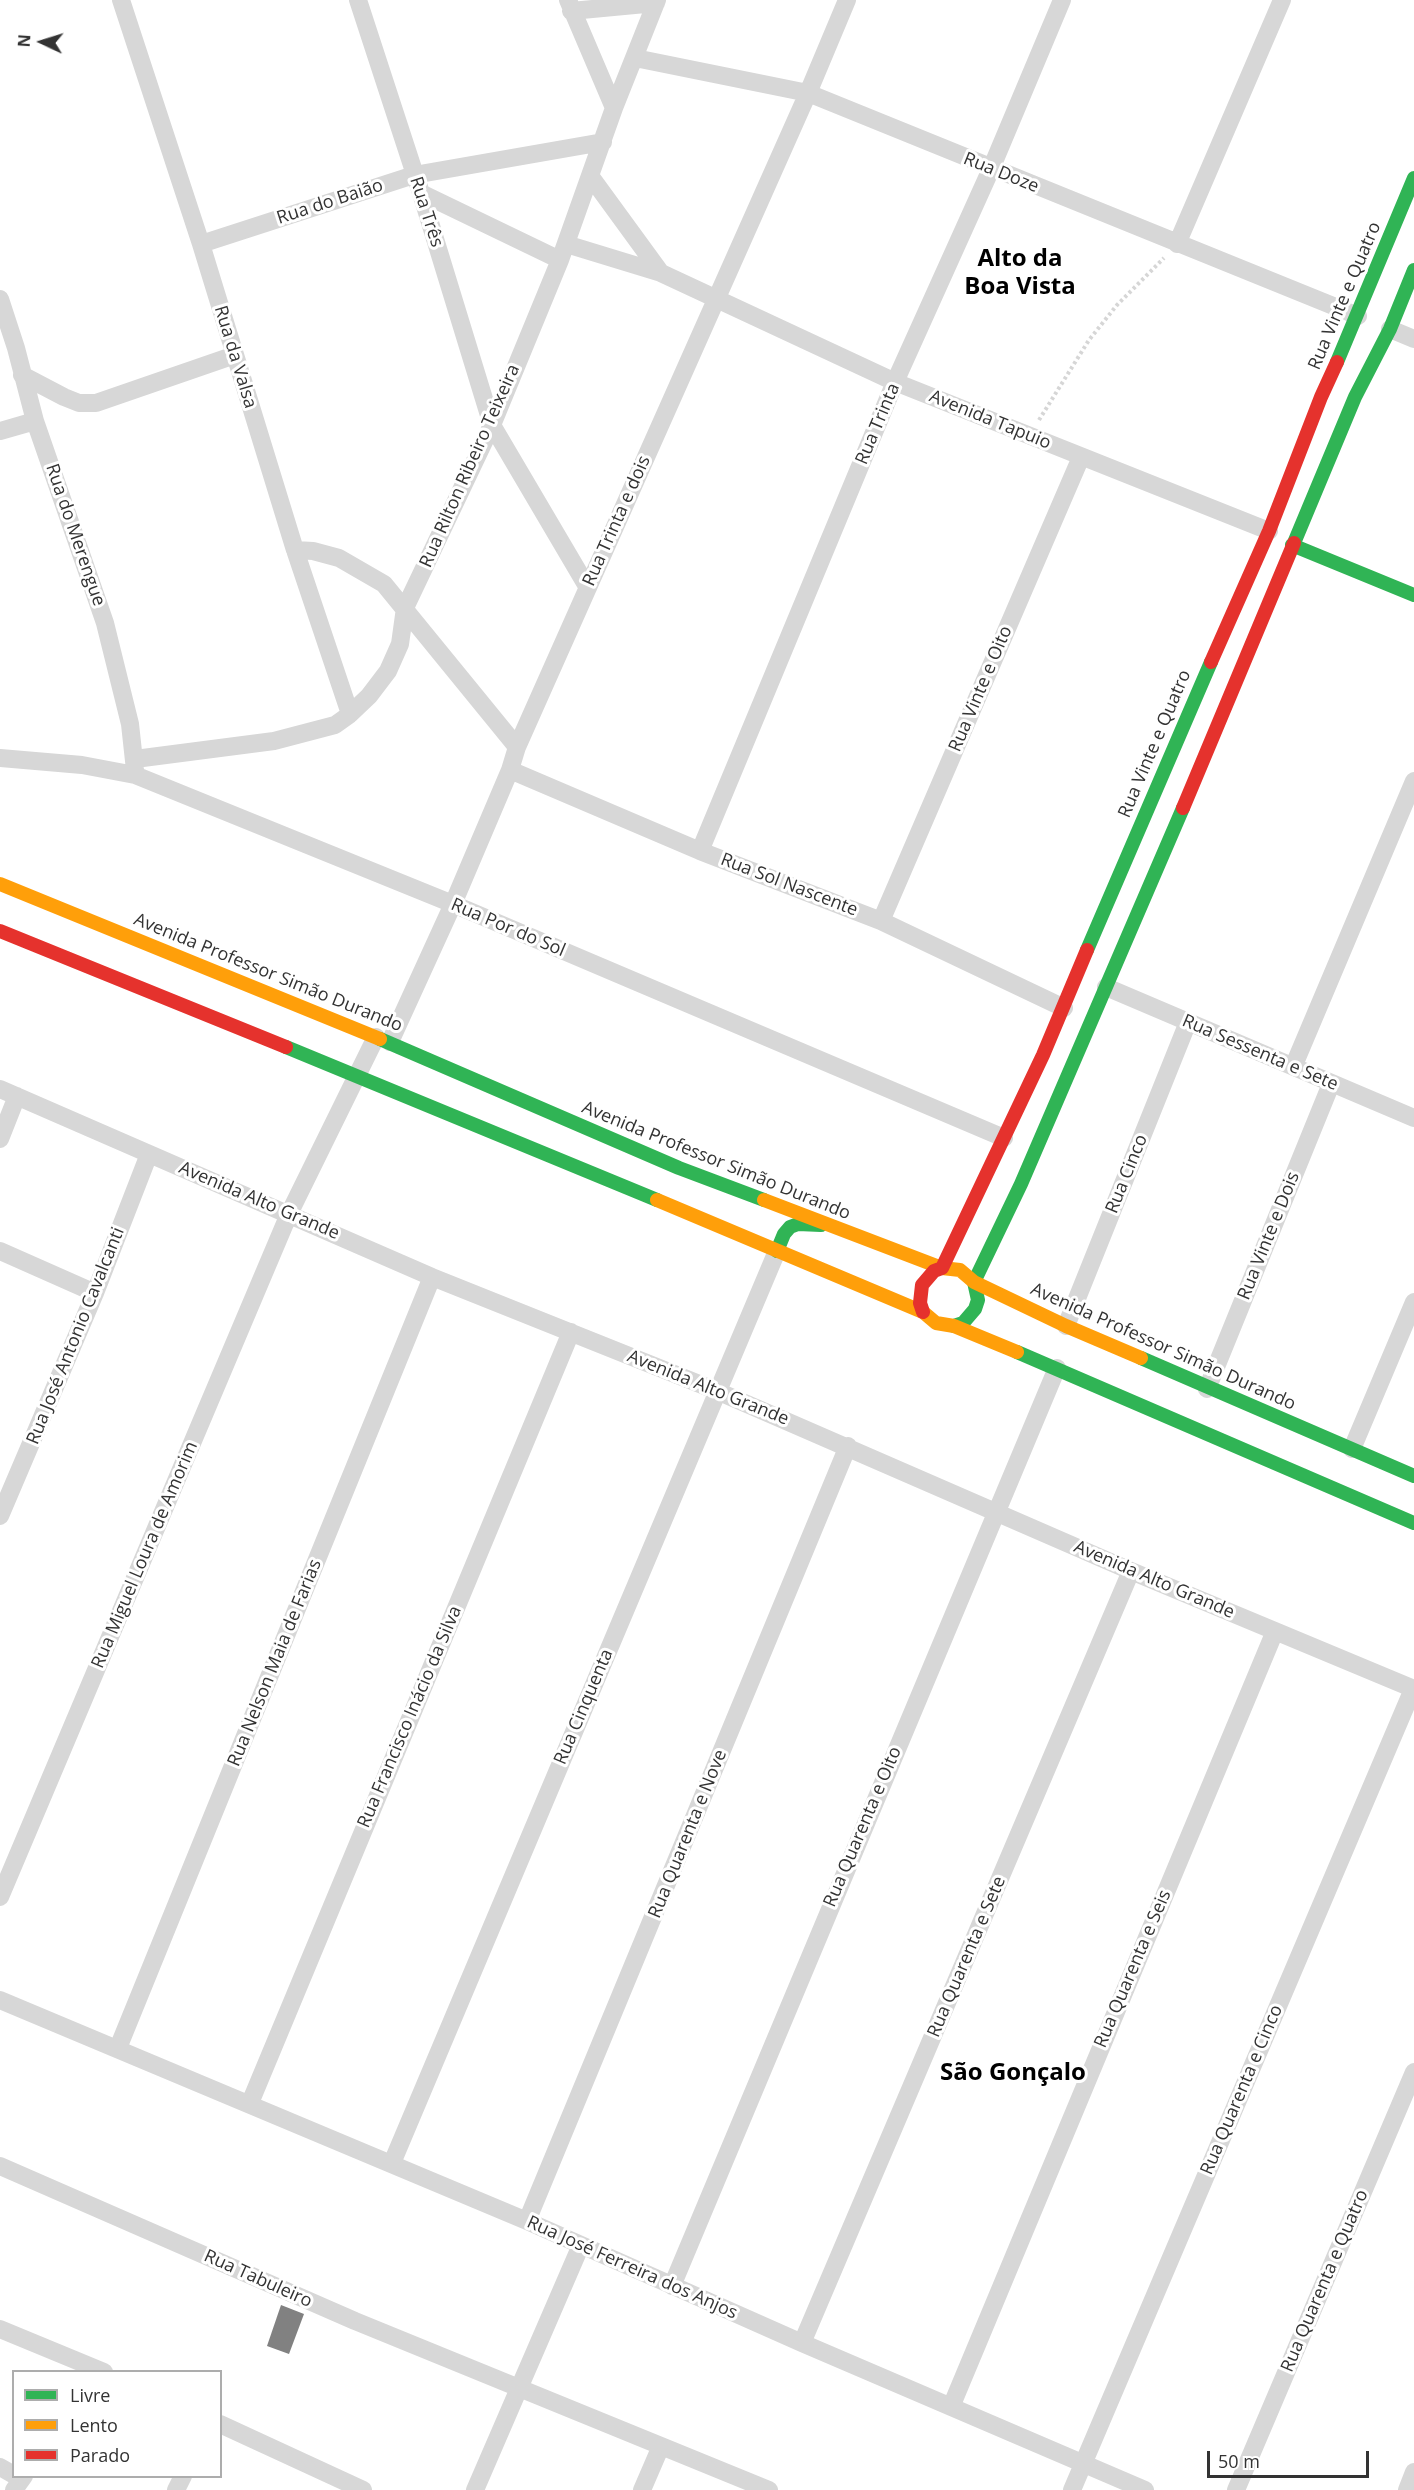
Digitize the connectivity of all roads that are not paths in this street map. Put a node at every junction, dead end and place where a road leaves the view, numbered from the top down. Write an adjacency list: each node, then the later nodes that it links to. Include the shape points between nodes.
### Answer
1 (121, 0): 17 (street, Rua da Valsa)
2 (358, 0): 13 (street, Rua Três)
3 (847, 0): 9 (street, Rua Trinta e dois)
4 (1062, 0): 12 (street, Rua Trinta)
5 (1282, 0): 18 (street)
6 (656, 2): 7 (street); 8 (street, Rua Rilton Ribeiro Teixeira)
7 (570, 5): 10 (street)
8 (635, 58): 9 (street, Rua Doze); 10 (street, Rua Rilton Ribeiro Teixeira)
9 (808, 93): 12 (street, Rua Doze); 23 (street, Rua Trinta e dois)
10 (614, 108): 11 (street, Rua Rilton Ribeiro Teixeira)
11 (603, 142): 13 (street, Rua do Baião); 14 (street, Rua Rilton Ribeiro Teixeira)
12 (991, 168): 18 (street, Rua Doze); 29 (street, Rua Trinta)
13 (414, 174): 16 (street, Rua Três); 17 (street, Rua do Baião)
14 (591, 177): 19 (street, Rua Rilton Ribeiro Teixeira); 21 (street)
15 (1414, 178): 24 (street, Rua Vinte e Quatro)
16 (421, 193): 19 (street, Avenida Tapuio); 31 (street, Rua Três)
17 (201, 244): 27 (street, Rua da Valsa)
18 (1177, 244): 24 (street, Rua Doze)
19 (563, 252): 21 (street, Avenida Tapuio); 31 (street, Rua Rilton Ribeiro Teixeira)
20 (1414, 270): 25 (street, Rua Vinte e Quatro)
21 (661, 273): 23 (street, Avenida Tapuio)
22 (0, 298): 28 (street, Rua do Merengue)
23 (716, 299): 29 (street, Avenida Tapuio); 39 (street, Rua Trinta e dois)
24 (1358, 316): 34 (street, Rua Vinte e Quatro, via 1321,397)
25 (1390, 329): 26 (street); 35 (street, Rua Vinte e Quatro, via 1355,397)
26 (1414, 339)
27 (235, 355): 28 (street, via 96,403 64,398); 36 (street, Rua da Valsa)
28 (22, 375): 30 (street, Rua do Merengue)
29 (896, 382): 33 (street, Avenida Tapuio); 48 (street, Rua Trinta)
30 (35, 422): 32 (street); 45 (street, Rua do Merengue, via 105,623 130,724)
31 (492, 425): 39 (street, Rua Três); 41 (street, Rua Rilton Ribeiro Teixeira)
32 (0, 431)
33 (1081, 457): 34 (street, Avenida Tapuio); 51 (street, Rua Vinte e Oito)
34 (1269, 531): 37 (street, Rua Vinte e Quatro)
35 (1292, 545): 38 (street, Rua Vinte e Quatro); 40 (street)
36 (295, 550): 41 (street, via 325,553 371,574); 42 (street, Rua da Valsa)
37 (1249, 572): 38 (street); 54 (street, Rua Vinte e Quatro)
38 (1276, 583): 53 (street, Rua Vinte e Quatro)
39 (588, 588): 43 (street, Rua Trinta e dois)
40 (1414, 595)
41 (405, 608): 42 (street, Rua Rilton Ribeiro Teixeira, via 400,644 388,671); 43 (street)
42 (350, 714): 45 (street, Rua Rilton Ribeiro Teixeira, via 335,725 294,737)
43 (517, 747): 46 (street, Rua Trinta e dois)
44 (0, 758): 45 (street, Rua Por do Sol)
45 (135, 767): 50 (street, Rua Por do Sol)
46 (510, 770): 48 (street, Rua Sol Nascente); 50 (street, Rua Trinta e dois)
47 (1414, 781): 57 (street)
48 (700, 851): 51 (street, Rua Sol Nascente)
49 (0, 884): 56 (street, Avenida Professor Simão Durando)
50 (453, 904): 56 (street, Rua Trinta e dois); 62 (street, Rua Por do Sol)
51 (881, 921): 54 (street, Rua Sol Nascente)
52 (0, 931): 58 (street)
53 (1106, 987): 55 (street, Rua Sessenta e Sete); 65 (street, Rua Vinte e Quatro)
54 (1064, 1008): 62 (street, Rua Vinte e Quatro)
55 (1188, 1022): 57 (street, Rua Sessenta e Sete); 77 (street, Rua Cinco)
56 (383, 1040): 58 (street, Rua Trinta e dois); 67 (street, Avenida Professor Simão Durando, via 679,1168)
57 (1294, 1065): 59 (street, Rua Sessenta e Sete)
58 (356, 1075): 66 (street, Rua Miguel Loura de Amorim); 69 (street)
59 (1331, 1084): 61 (street, Rua Sessenta e Sete); 80 (street, Rua Vinte e Dois)
60 (8, 1093): 63 (street); 64 (street, Avenida Alto Grande)
61 (1414, 1118)
62 (1004, 1138): 65 (street, Rua Vinte e Quatro)
63 (0, 1139)
64 (149, 1154): 66 (street, Avenida Alto Grande); 73 (street, Rua José Antonio Cavalcanti)
65 (1005, 1177): 70 (street, Rua Vinte e Quatro); 72 (street, Rua Vinte e Quatro)
66 (289, 1214): 71 (street, Avenida Alto Grande); 91 (street, Rua Miguel Loura de Amorim)
67 (831, 1226): 69 (street, via 798,1224 783,1234); 70 (street, Avenida Professor Simão Durando)
68 (0, 1251): 73 (street)
69 (777, 1251): 75 (street); 81 (street, Rua Cinquenta)
70 (942, 1268): 72 (street, Avenida Professor Simão Durando, via 960,1270); 75 (street, Rua Vinte e Quatro, via 922,1285)
71 (432, 1277): 78 (street, Avenida Alto Grande); 93 (street, Rua Nelson Maia de Farias)
72 (974, 1281): 76 (street, Rua Vinte e Quatro, via 978,1300 975,1309 963,1323); 77 (street, Avenida Professor Simão Durando)
73 (95, 1293): 86 (street, Rua José Antonio Cavalcanti)
74 (1414, 1302): 83 (street)
75 (923, 1312): 76 (street, via 936,1323)
76 (954, 1326): 79 (street)
77 (1066, 1326): 80 (street, Avenida Professor Simão Durando)
78 (570, 1332): 81 (street, Avenida Alto Grande); 95 (street, Rua Francisco Inácio da Silva)
79 (1057, 1368): 85 (street, Rua Quarenta e Oito); 87 (street)
80 (1207, 1389): 83 (street, Avenida Professor Simão Durando)
81 (717, 1391): 82 (street, Avenida Alto Grande); 96 (street, Rua Cinquenta)
82 (848, 1446): 85 (street, Avenida Alto Grande); 98 (street, Rua Quarenta e Nove)
83 (1352, 1449): 84 (street, Avenida Professor Simão Durando)
84 (1414, 1476)
85 (995, 1511): 88 (street, Avenida Alto Grande); 100 (street, Rua Quarenta e Oito)
86 (0, 1516)
87 (1414, 1523)
88 (1131, 1571): 89 (street, Avenida Alto Grande); 102 (street, Rua Quarenta e Sete)
89 (1275, 1631): 90 (street, Avenida Alto Grande); 105 (street, Rua Quarenta e Seis)
90 (1413, 1689): 108 (street, Rua Quarenta e Cinco)
91 (0, 1897)
92 (0, 2000): 93 (street, Rua José Ferreira dos Anjos)
93 (118, 2048): 95 (street, Rua José Ferreira dos Anjos)
94 (1414, 2072): 117 (street, Rua Quarenta e Quatro)
95 (250, 2103): 96 (street, Rua José Ferreira dos Anjos)
96 (392, 2163): 98 (street, Rua José Ferreira dos Anjos)
97 (0, 2166): 104 (street, Rua Tabuleiro)
98 (527, 2221): 99 (street, Rua José Ferreira dos Anjos)
99 (581, 2245): 100 (street, Rua José Ferreira dos Anjos); 104 (street)
100 (672, 2286): 102 (street, Rua José Ferreira dos Anjos)
101 (0, 2329): 103 (street)
102 (802, 2343): 105 (street, Rua José Ferreira dos Anjos)
103 (98, 2370)
104 (517, 2389): 107 (street, Rua Tabuleiro); 112 (street)
105 (951, 2407): 108 (street, Rua José Ferreira dos Anjos)
106 (222, 2425): 110 (street)
107 (661, 2446): 113 (street); 114 (street, Rua Tabuleiro)
108 (1084, 2463): 115 (street, Rua Quarenta e Cinco); 116 (street, Rua José Ferreira dos Anjos)
109 (1414, 2472): 118 (street)
110 (321, 2482): 111 (street)
111 (363, 2490)
112 (476, 2490)
113 (642, 2490)
114 (769, 2490)
115 (1072, 2490)
116 (1145, 2490)
117 (1236, 2490)
118 (1407, 2490)

